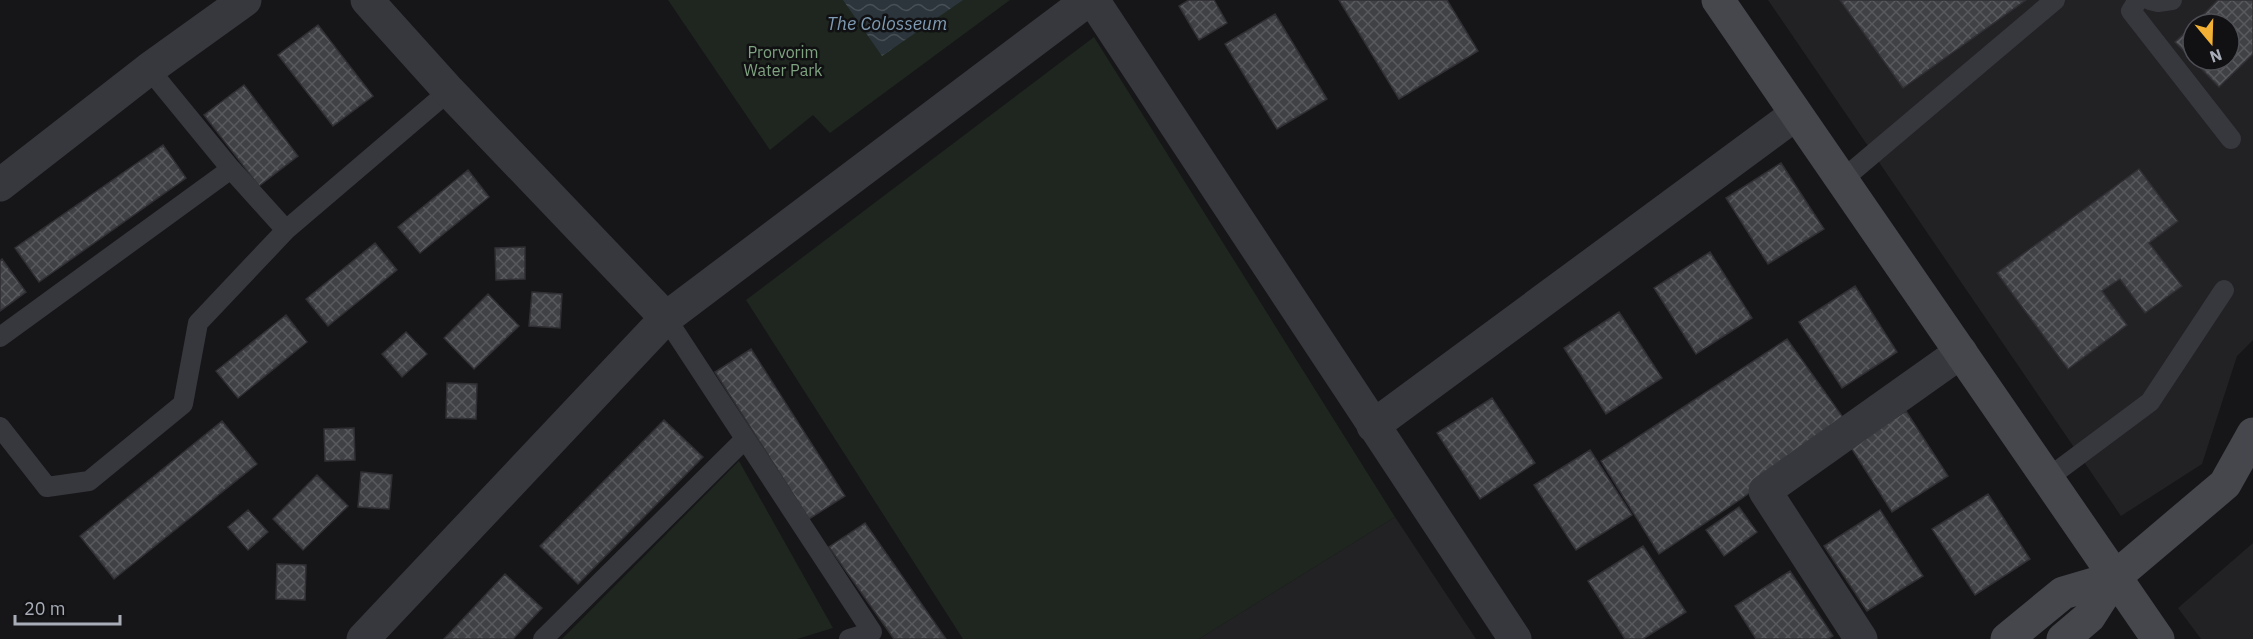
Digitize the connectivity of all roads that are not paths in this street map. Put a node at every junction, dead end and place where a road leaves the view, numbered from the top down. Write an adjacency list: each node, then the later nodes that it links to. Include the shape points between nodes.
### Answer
1 (245, 0): 9 (street)
2 (367, 0): 10 (street)
3 (1090, 0): 18 (street); 21 (street)
4 (1718, 0): 11 (street)
5 (2055, 0): 14 (lane)
6 (2138, 0): 12 (lane, via 2131,11)
7 (2150, 0): 8 (lane)
8 (2172, 0)
9 (149, 69): 13 (lane); 15 (street)
10 (449, 91): 16 (lane); 18 (street)
11 (1796, 114): 14 (street); 21 (street)
12 (2232, 139)
13 (231, 169): 16 (lane); 19 (lane)
14 (1842, 180): 20 (street)
15 (0, 186)
16 (286, 230): 22 (lane, via 198,323 183,404 89,481 48,487)
17 (2224, 290): 25 (lane, via 2150,402)
18 (666, 318): 24 (lane); 27 (street)
19 (0, 337)
20 (1961, 352): 25 (street); 31 (street, via 1765,490)
21 (1373, 426): 30 (street)
22 (0, 427)
23 (2253, 434): 26 (street, via 2225,484)
24 (746, 439): 28 (lane); 29 (lane, via 872,632)
25 (2048, 478): 26 (street)
26 (2114, 578): 32 (street, via 2063,594); 33 (street, via 2089,617); 34 (street)
27 (363, 639)
28 (543, 639)
29 (849, 639)
30 (1515, 639)
31 (1861, 639)
32 (2007, 639)
33 (2063, 639)
34 (2157, 639)

